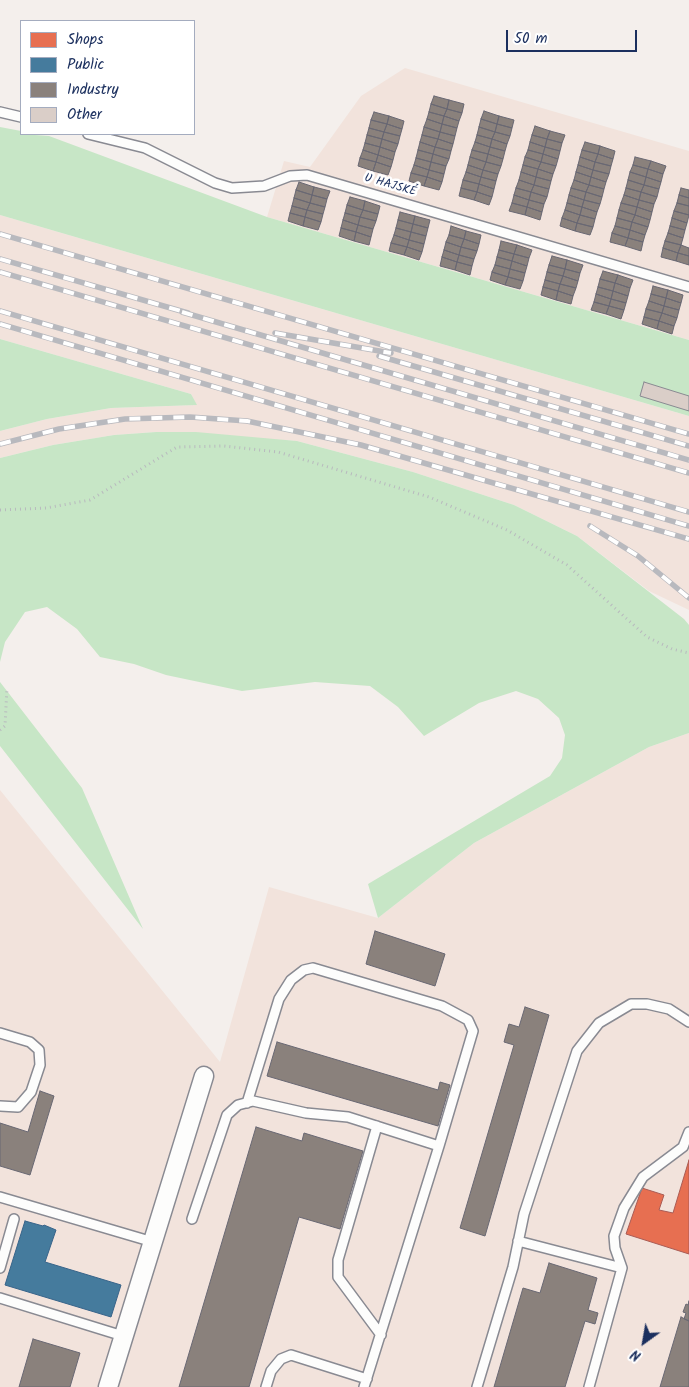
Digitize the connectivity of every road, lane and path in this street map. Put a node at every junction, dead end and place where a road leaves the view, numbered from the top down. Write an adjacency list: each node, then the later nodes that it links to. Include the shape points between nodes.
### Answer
1 (0, 112): 2 (lane)
2 (20, 117)
3 (92, 135): 4 (lane, U HAJSKÉ, via 145,148 215,183 232,188 264,186 290,176 307,175)
4 (689, 287)
5 (0, 510): 6 (path, via 46,508 90,500 176,447 224,446 278,452 429,497 507,530 567,565 647,637 672,649)
6 (689, 652)
7 (7, 688): 8 (path, via 5,726)
8 (0, 730)
9 (689, 1022): 20 (lane, via 669,1009 631,1004 599,1023 577,1052)
10 (0, 1033): 13 (lane, via 30,1042 39,1050 40,1065 31,1092 18,1107)
11 (204, 1076): 21 (street)
12 (247, 1103): 14 (lane, via 253,1101 348,1117); 16 (lane, via 280,999 291,980 304,970 313,968 442,1006 468,1020 472,1031); 19 (lane, via 238,1105 227,1115)
13 (0, 1106)
14 (377, 1126): 16 (lane); 25 (lane, via 338,1260 338,1277)
15 (689, 1132): 23 (lane, via 683,1147 643,1177 624,1208 614,1236)
16 (440, 1146): 25 (lane)
17 (0, 1197): 21 (lane)
18 (14, 1219): 22 (lane)
19 (192, 1219)
20 (518, 1241): 23 (lane); 30 (lane)
21 (152, 1242): 26 (street)
22 (0, 1268)
23 (622, 1268): 31 (lane)
24 (0, 1298): 26 (lane)
25 (381, 1335): 27 (lane)
26 (123, 1336): 28 (street)
27 (366, 1383): 29 (lane, via 291,1355 271,1371)
28 (108, 1387)
29 (266, 1387)
30 (477, 1387)
31 (589, 1387)

